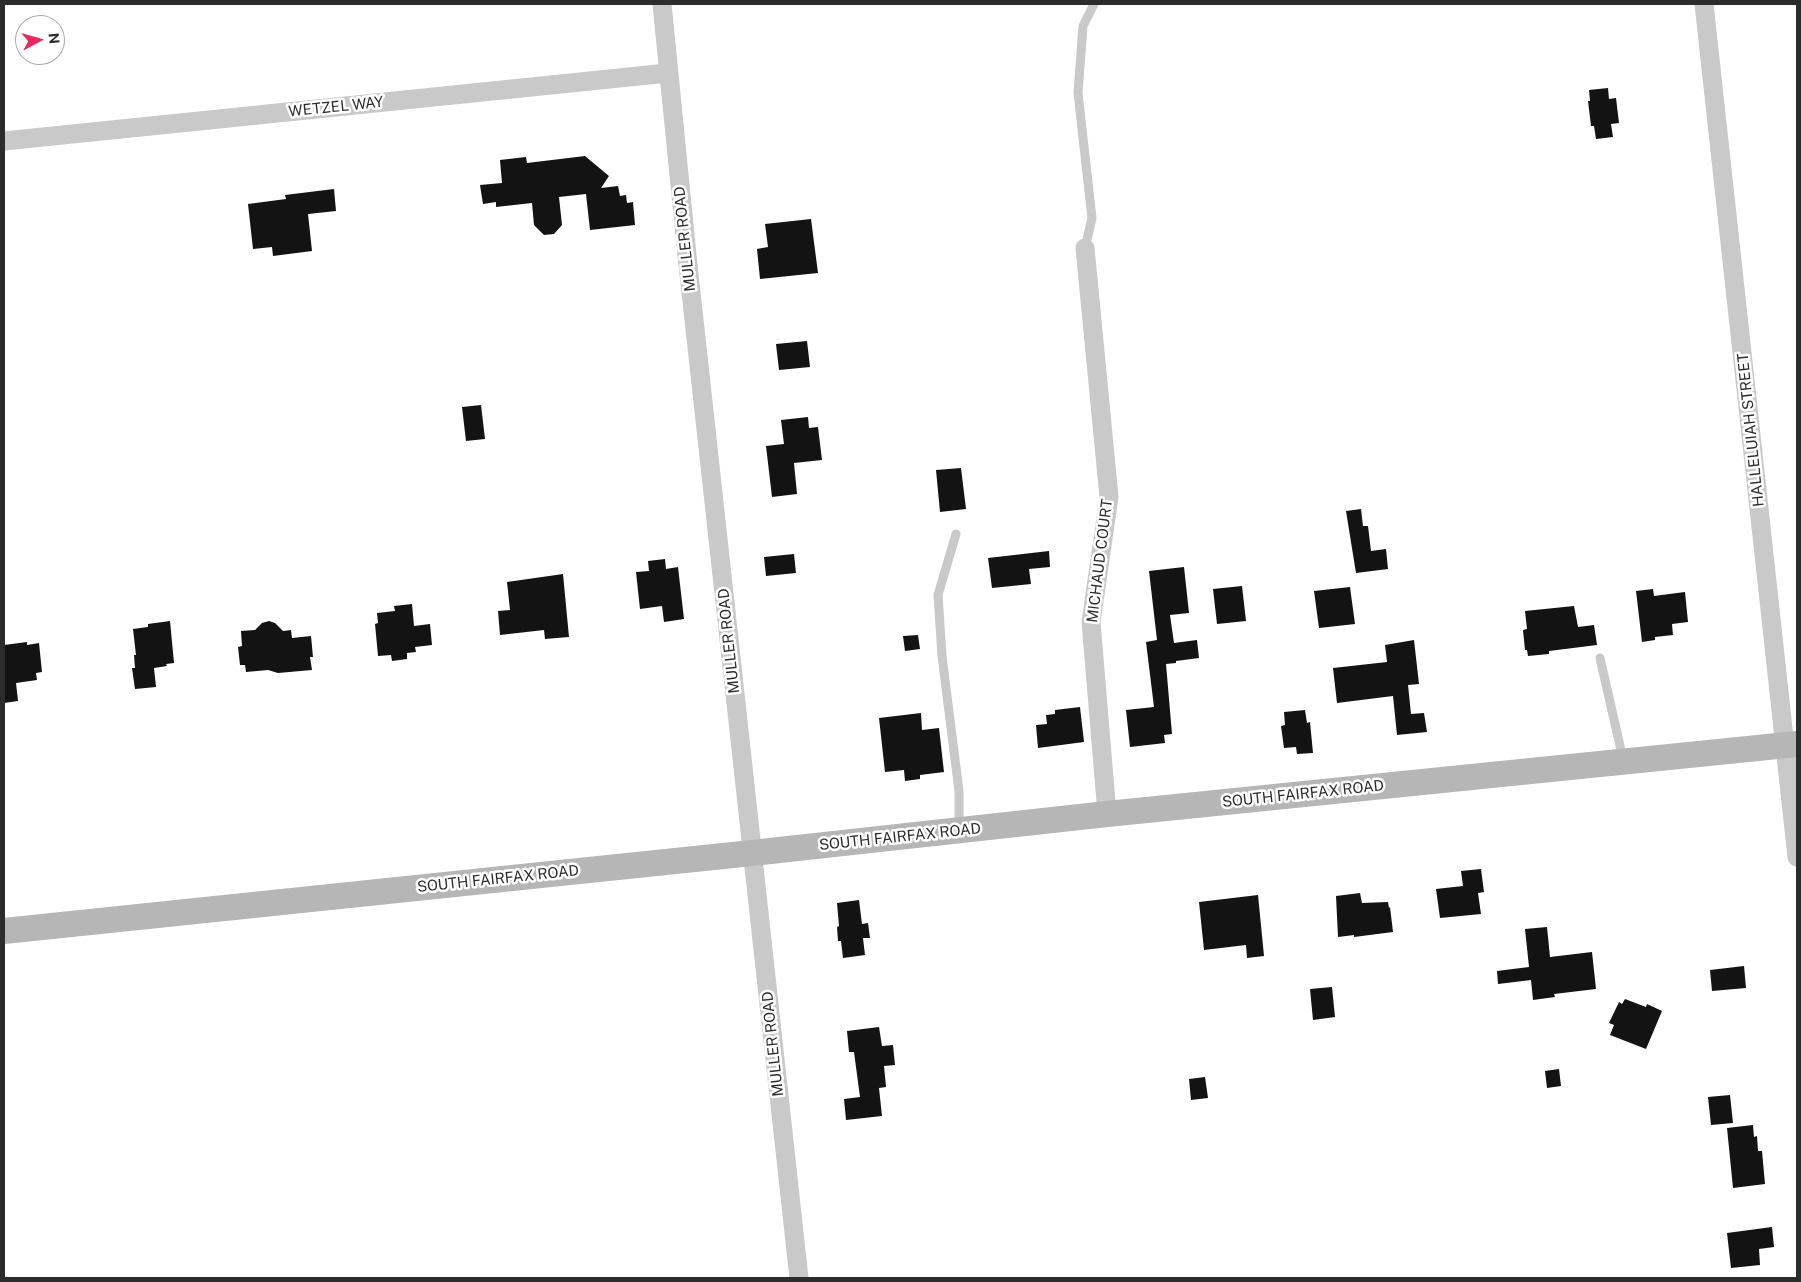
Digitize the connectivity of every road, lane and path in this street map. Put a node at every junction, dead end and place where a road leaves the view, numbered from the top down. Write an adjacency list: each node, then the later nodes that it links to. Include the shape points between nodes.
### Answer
1 (662, 4): 4 (street, MULLER ROAD)
2 (1094, 4): 6 (lane, via 1083,26 1078,93 1092,218)
3 (1704, 4): 9 (street, HALLELUIAH STREET)
4 (668, 73): 5 (street, WETZEL WAY); 13 (street, MULLER ROAD)
5 (4, 142)
6 (1085, 248): 11 (street, MICHAUD COURT, via 1109,497 1091,622)
7 (956, 534): 12 (lane, via 938,595 942,656 959,791)
8 (1600, 658): 10 (lane)
9 (1791, 745): 10 (street, SOUTH FAIRFAX ROAD); 14 (street, HALLELUIAH STREET)
10 (1623, 762): 11 (street, SOUTH FAIRFAX ROAD)
11 (1107, 814): 12 (street, SOUTH FAIRFAX ROAD)
12 (960, 830): 13 (street, SOUTH FAIRFAX ROAD)
13 (752, 853): 15 (street, SOUTH FAIRFAX ROAD); 16 (street, MULLER ROAD)
14 (1797, 857)
15 (4, 930)
16 (799, 1278)

